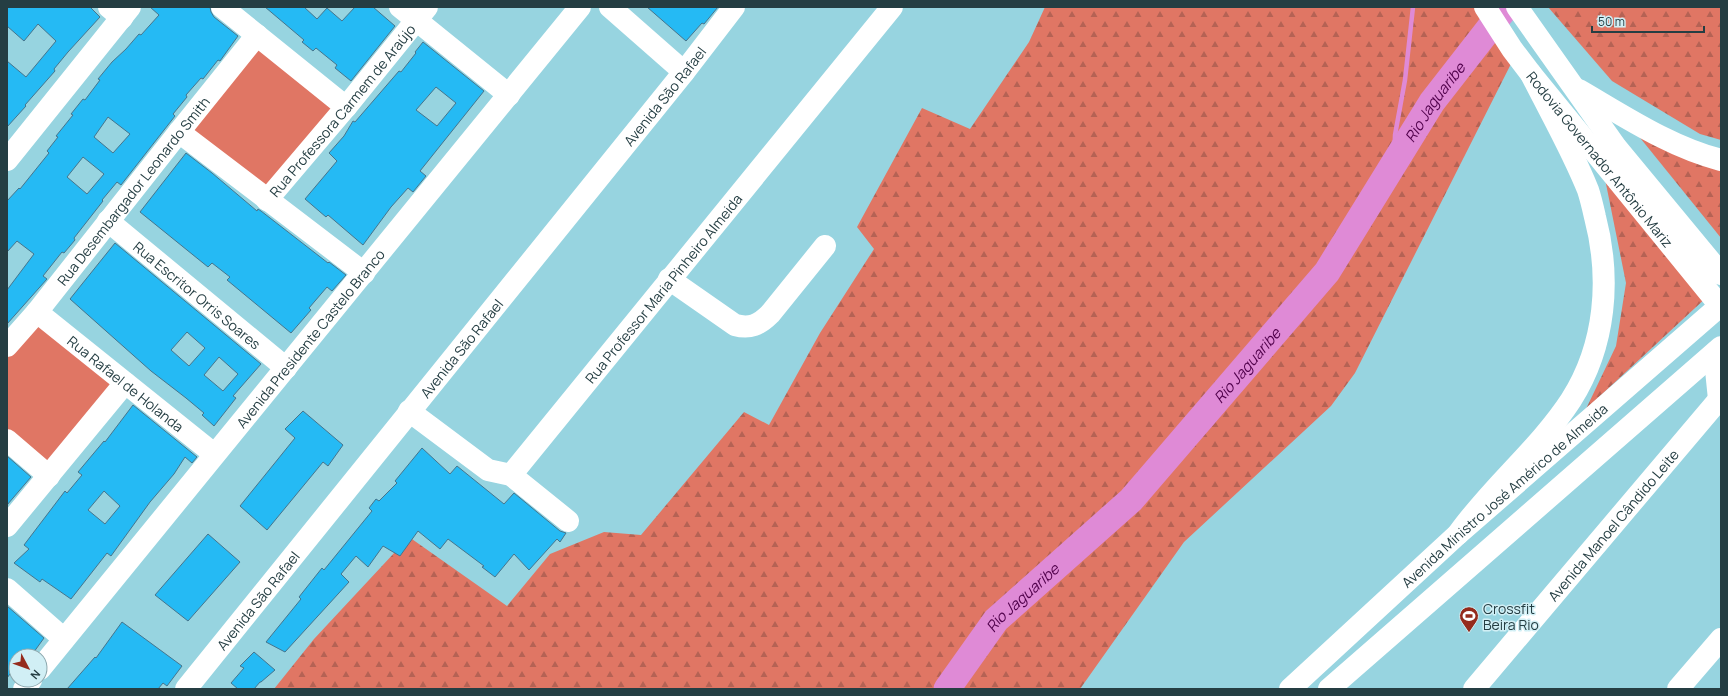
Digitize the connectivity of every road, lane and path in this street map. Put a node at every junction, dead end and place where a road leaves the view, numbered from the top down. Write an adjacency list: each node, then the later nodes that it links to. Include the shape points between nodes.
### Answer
1 (222, 7): 11 (main road)
2 (400, 7): 10 (main road)
3 (580, 7): 15 (main road, Avenida Presidente Castelo Branco)
4 (610, 7): 12 (main road)
5 (734, 7): 12 (main road, Avenida São Rafael)
6 (892, 7): 25 (main road, Rua Professor Maria Pinheiro Almeida)
7 (1485, 7): 13 (main road, Rodovia Governador Antônio Mariz)
8 (1516, 7): 14 (main road, Rodovia Governador Antônio Mariz)
9 (120, 10): 18 (main road)
10 (422, 14): 15 (main road); 16 (main road, Rua Professora Carmem de Araújo)
11 (257, 35): 16 (main road); 17 (main road, Rua Desembargador Leonardo Smith)
12 (684, 72): 33 (main road, Avenida São Rafael)
13 (1530, 74): 26 (main road, Rodovia Governador Antônio Mariz); 40 (main road, via 1576,161 1589,192 1604,265 1601,325 1587,370 1571,400 1523,461 1472,515)
14 (1570, 84): 19 (main road, via 1629,119 1688,149); 24 (main road, Rodovia Governador Antônio Mariz, via 1616,146)
15 (509, 94): 23 (main road, Avenida Presidente Castelo Branco)
16 (346, 107): 20 (main road, Rua Professora Carmem de Araújo)
17 (179, 132): 20 (main road); 21 (main road, Rua Desembargador Leonardo Smith)
18 (7, 160)
19 (1721, 160)
20 (267, 200): 23 (main road)
21 (108, 221): 27 (main road, Rua Desembargador Leonardo Smith); 30 (main road, Rua Escritor Orris Soares)
22 (825, 246): 25 (main road, via 770,314 751,327 735,325)
23 (364, 273): 30 (main road, Avenida Presidente Castelo Branco)
24 (1721, 274)
25 (669, 279): 36 (main road, Rua Professor Maria Pinheiro Almeida)
26 (1716, 310): 40 (main road, Avenida Ministro José Américo de Almeida)
27 (37, 312): 28 (main road, Rua Desembargador Leonardo Smith); 31 (main road, Rua Rafael de Holanda)
28 (7, 346)
29 (1718, 355): 32 (main road); 47 (main road); 48 (main road)
30 (286, 368): 35 (main road, Avenida Presidente Castelo Branco)
31 (125, 382): 35 (main road, Rua Rafael de Holanda); 37 (main road)
32 (1720, 398): 49 (main road, Avenida Manoel Cândido Leite)
33 (409, 411): 36 (main road, via 488,470); 45 (main road, Avenida São Rafael)
34 (7, 440): 37 (main road)
35 (214, 454): 42 (main road, Avenida Presidente Castelo Branco)
36 (511, 475): 38 (main road)
37 (49, 476): 39 (main road)
38 (568, 521)
39 (7, 526)
40 (1458, 534): 46 (main road, Avenida Ministro José Américo de Almeida)
41 (7, 589): 42 (main road)
42 (64, 639): 44 (main road, Avenida Presidente Castelo Branco)
43 (1721, 639): 50 (main road)
44 (48, 659)
45 (186, 689)
46 (1290, 689)
47 (1329, 689)
48 (1344, 689)
49 (1474, 689)
50 (1678, 689)

